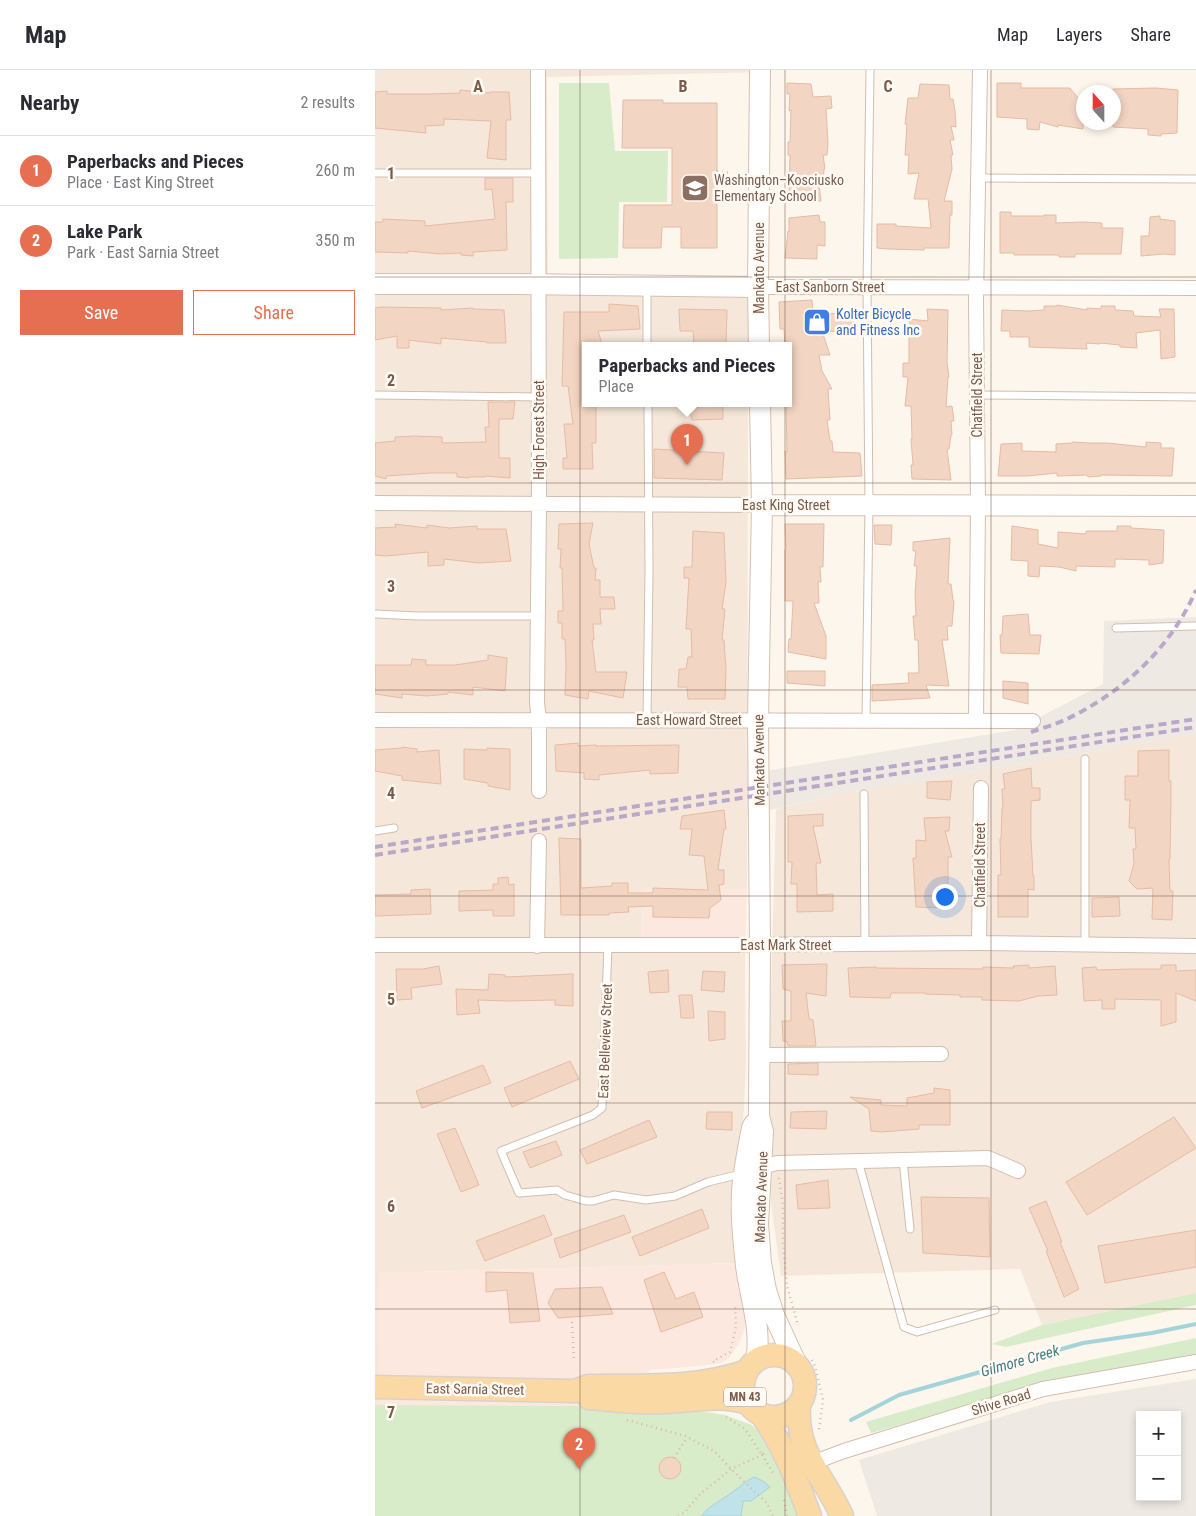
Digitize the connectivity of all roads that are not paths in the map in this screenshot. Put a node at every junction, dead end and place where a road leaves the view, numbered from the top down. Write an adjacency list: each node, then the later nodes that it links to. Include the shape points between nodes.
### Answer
1 (538, 70): 6 (street, High Forest Street)
2 (760, 70): 12 (main road, Mankato Avenue)
3 (870, 70): 13 (lane)
4 (980, 70): 7 (street, Chatfield Street)
5 (375, 173): 6 (lane)
6 (539, 173): 10 (street, High Forest Street)
7 (979, 178): 8 (lane); 14 (street, Chatfield Street)
8 (1196, 179)
9 (375, 284): 10 (main road, East Sanborn Street)
10 (539, 285): 11 (main road, East Sanborn Street); 20 (street, High Forest Street)
11 (647, 286): 12 (main road, East Sanborn Street); 16 (lane)
12 (758, 287): 13 (street, East Sanborn Street); 17 (main road, Mankato Avenue)
13 (867, 288): 14 (street, East Sanborn Street); 28 (lane)
14 (977, 288): 15 (street, East Sanborn Street); 19 (street, Chatfield Street)
15 (1196, 288)
16 (647, 342)
17 (759, 342)
18 (375, 395): 20 (lane)
19 (978, 395): 21 (lane); 29 (street, Chatfield Street)
20 (539, 397): 25 (street, High Forest Street)
21 (1196, 397)
22 (648, 407): 26 (lane)
23 (760, 407): 27 (main road, Mankato Avenue)
24 (375, 503): 25 (street, East King Street)
25 (539, 504): 26 (street, East King Street); 32 (street, High Forest Street)
26 (649, 504): 27 (street, East King Street); 37 (lane)
27 (762, 505): 28 (main road, East King Street); 38 (main road, Mankato Avenue)
28 (869, 505): 29 (main road, East King Street); 39 (lane)
29 (978, 505): 30 (main road, East King Street); 40 (street, Chatfield Street)
30 (1196, 506)
31 (375, 614): 32 (lane)
32 (539, 616): 36 (street, High Forest Street)
33 (1196, 626): 34 (lane)
34 (1115, 628)
35 (375, 720): 36 (street, East Howard Street)
36 (539, 720): 37 (street, East Howard Street); 44 (street, High Forest Street)
37 (647, 720): 38 (street, East Howard Street)
38 (758, 720): 39 (street, East Howard Street); 53 (main road, Mankato Avenue)
39 (866, 720): 40 (street, East Howard Street)
40 (976, 721): 41 (street, East Howard Street)
41 (1033, 721)
42 (1085, 759): 51 (lane)
43 (981, 788): 49 (street, Chatfield Street)
44 (539, 791)
45 (864, 794): 50 (lane)
46 (393, 828): 47 (lane)
47 (375, 831)
48 (539, 841): 54 (street)
49 (979, 943): 50 (street, East Mark Street); 51 (street, East Mark Street)
50 (865, 944): 53 (street, East Mark Street)
51 (1085, 944): 56 (street, East Mark Street)
52 (375, 945): 54 (street, East Mark Street)
53 (760, 945): 55 (street, East Mark Street); 58 (main road, Mankato Avenue)
54 (537, 946): 55 (street, East Mark Street)
55 (608, 946): 61 (lane, East Belleview Street, via 603,1108 593,1115 501,1150 519,1194 557,1190 586,1201 614,1195 646,1200 675,1196 708,1182)
56 (1196, 946)
57 (941, 1054): 58 (street)
58 (759, 1055): 61 (main road, Mankato Avenue, via 759,1116 752,1128)
59 (903, 1160): 60 (street, East Belleview Street); 62 (street, East Belleview Street, via 988,1158); 63 (lane)
60 (858, 1161): 61 (street, East Belleview Street, via 777,1163); 64 (lane, via 904,1327 917,1332)
61 (752, 1170): 65 (main road, Mankato Avenue, via 766,1290 774,1316); 67 (main road, Mankato Avenue, via 743,1201 743,1233 759,1348)
62 (1018, 1171)
63 (910, 1229)
64 (995, 1310)
65 (804, 1361): 67 (main road, MN 43, via 777,1355 765,1356); 70 (main road, Mankato Avenue, via 806,1382)
66 (1196, 1362): 72 (street, Shive Road, via 1043,1389)
67 (752, 1366): 69 (main road, East Sarnia Street / MN 43, via 714,1380 686,1384 588,1386); 71 (main road, Mankato Avenue / MN 43, via 743,1387 744,1395)
68 (375, 1387): 69 (main road, East Sarnia Street / MN 43)
69 (575, 1391): 71 (main road, East Sarnia Street / MN 43, via 588,1398 635,1402 733,1399)
70 (799, 1406): 71 (main road, MN 43, via 781,1416 771,1417); 72 (main road, Mankato Avenue, via 801,1438)
71 (755, 1409): 73 (main road, Mankato Avenue / MN 43, via 778,1439)
72 (812, 1463): 74 (main road, Mankato Avenue)
73 (809, 1516)
74 (842, 1516)

